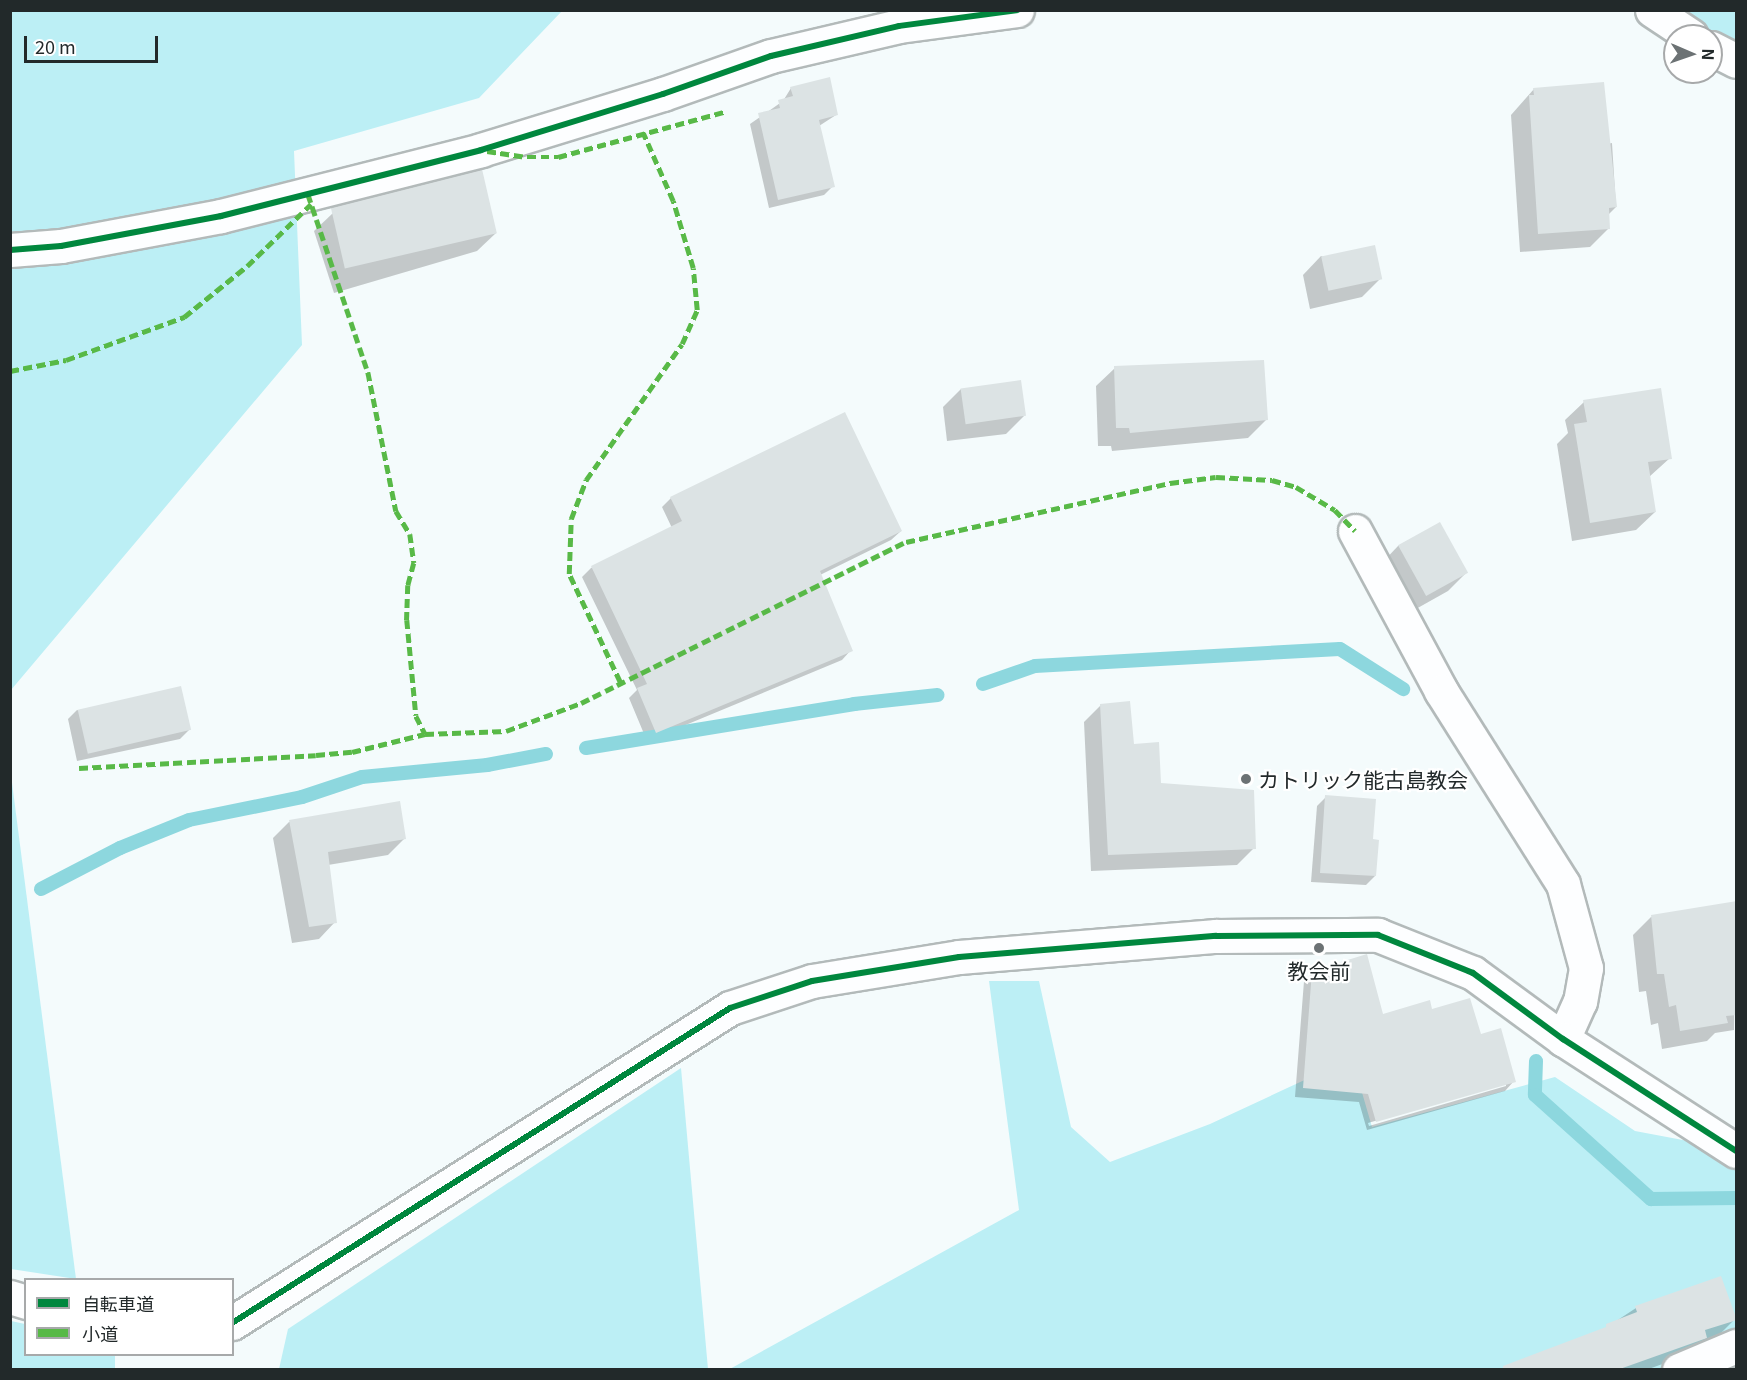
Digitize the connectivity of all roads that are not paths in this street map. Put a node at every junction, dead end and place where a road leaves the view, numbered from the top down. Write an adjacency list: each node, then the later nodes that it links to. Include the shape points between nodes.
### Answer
1 (1017, 10): 6 (street, via 899,26 771,56 481,150 221,216 61,246)
2 (1652, 10): 3 (street)
3 (1673, 24)
4 (1723, 54): 5 (street)
5 (1737, 61)
6 (10, 250)
7 (1355, 531): 8 (street, via 1441,691 1563,884 1586,968 1580,1001)
8 (1563, 1039): 9 (street); 10 (street, via 1473,973 1378,934 1216,936 959,957 812,981 730,1008)
9 (1737, 1151)
10 (234, 1322)
11 (1737, 1346): 12 (street)
12 (1679, 1370)

